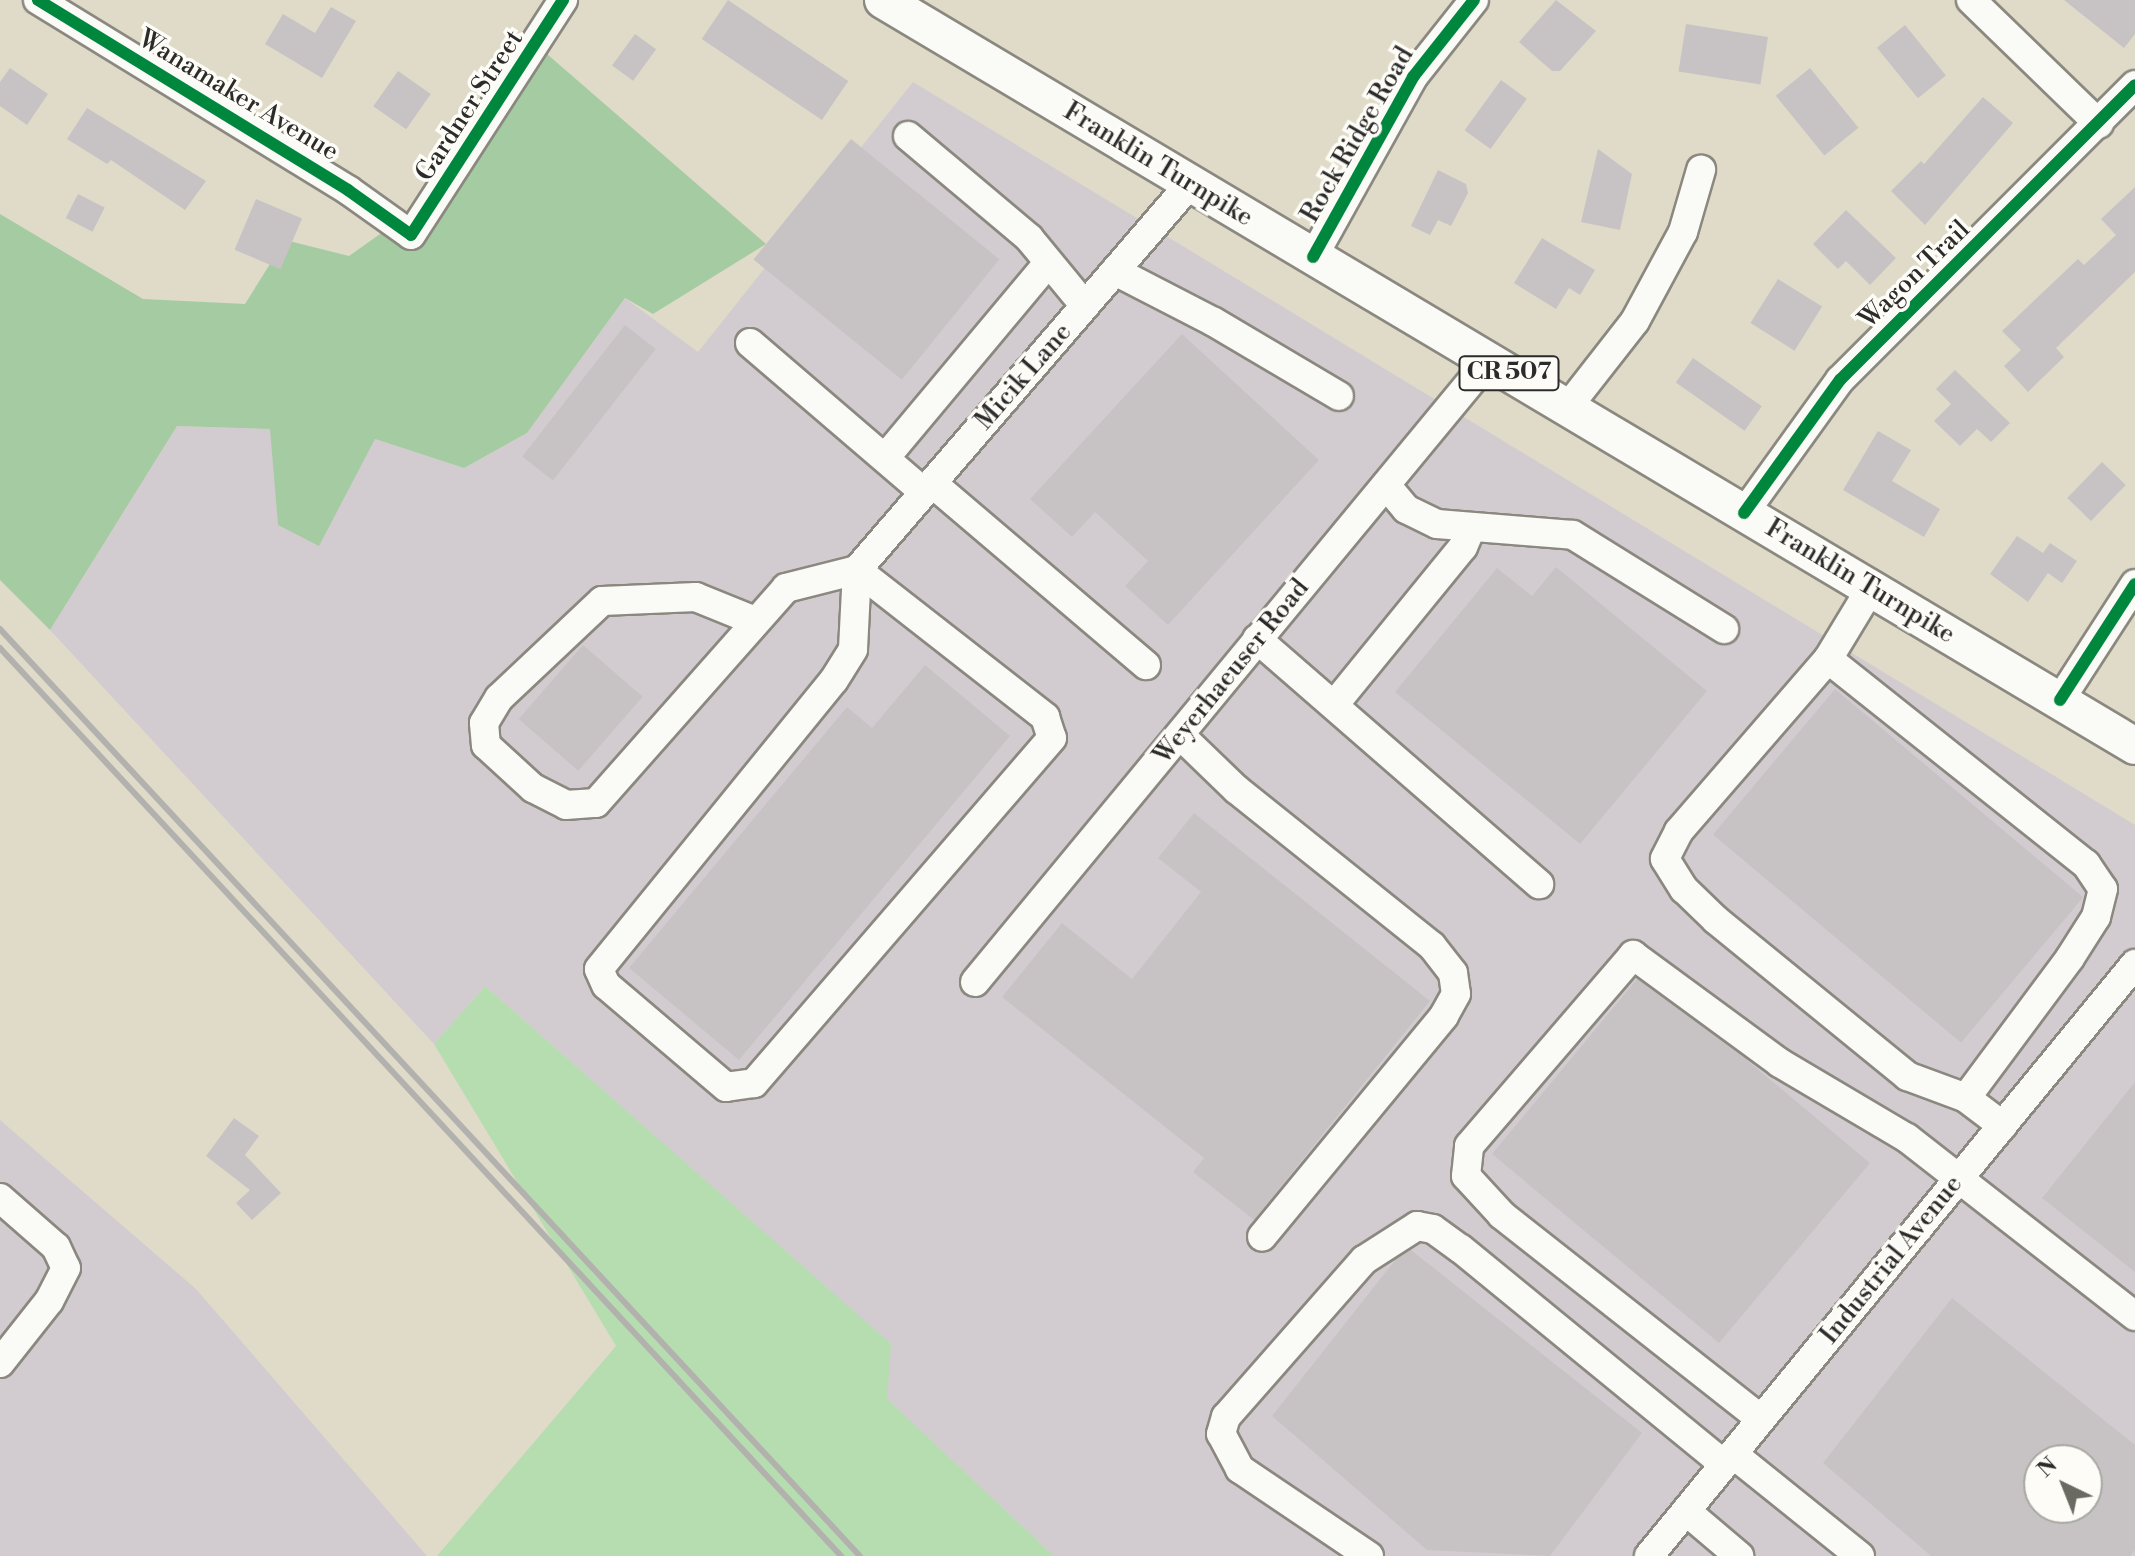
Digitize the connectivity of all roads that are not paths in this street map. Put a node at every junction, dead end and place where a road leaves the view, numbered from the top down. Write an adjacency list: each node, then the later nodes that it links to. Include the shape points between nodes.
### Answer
1 (38, 0): 11 (street, Wanamaker Avenue, via 348,190)
2 (563, 0): 11 (street, Gardner Street)
3 (883, 0): 10 (main road, Franklin Turnpike / CR 507)
4 (1474, 0): 12 (street, Rock Ridge Road, via 1413,77)
5 (1971, 0): 7 (street)
6 (2135, 85): 7 (street, Wagon Trail)
7 (2099, 124): 23 (street, Wagon Trail, via 1840,380)
8 (908, 136): 13 (street, via 1029,238)
9 (1701, 170): 19 (street, via 1683,232 1635,321)
10 (1190, 184): 12 (main road, Franklin Turnpike / CR 507); 14 (street, Micik Lane)
11 (411, 235)
12 (1313, 257): 17 (main road, Franklin Turnpike / CR 507)
13 (1048, 263): 15 (street); 20 (street)
14 (1115, 271): 15 (street, Micik Lane); 18 (street)
15 (1085, 306): 22 (street, Micik Lane)
16 (750, 343): 20 (street)
17 (1488, 361): 19 (main road, Franklin Turnpike / CR 507); 21 (street, Weyerhaeuser Road)
18 (1339, 396)
19 (1567, 408): 23 (main road, Franklin Turnpike / CR 507)
20 (885, 458): 22 (street)
21 (1386, 485): 24 (street, via 1406,509 1437,524); 30 (street, Weyerhaeuser Road)
22 (928, 488): 25 (street, Micik Lane); 32 (street)
23 (1744, 513): 27 (main road, Franklin Turnpike / CR 507)
24 (1471, 528): 29 (street, via 1573,535); 34 (street, via 1463,547)
25 (857, 570): 25 (street, via 1045,717 1052,738 754,1083 726,1087 606,985 599,969 834,680 853,649); 28 (street, via 786,588)
26 (2135, 584): 33 (street)
27 (1871, 588): 31 (street); 33 (main road, Franklin Turnpike / CR 507)
28 (755, 621): 28 (street, via 596,803 566,805 544,794 486,745 484,723 499,698 602,601 696,597)
29 (1724, 629)
30 (1257, 639): 34 (street); 35 (street, Weyerhaeuser Road)
31 (1828, 659): 40 (street, via 2086,864 2103,889 2096,917 2070,958); 40 (street, via 1679,831 1665,859 1684,889 1716,920 1907,1076)
32 (1146, 665)
33 (2060, 700): 36 (main road, Franklin Turnpike / CR 507)
34 (1334, 705): 37 (street)
35 (1180, 735): 39 (street, Weyerhaeuser Road); 44 (street, via 1236,789 1432,946 1453,973 1456,994 1444,1016)
36 (2135, 746)
37 (1539, 884)
38 (2135, 964): 41 (street, Industrial Avenue)
39 (975, 982)
40 (1966, 1098): 41 (street)
41 (2003, 1126): 42 (street, Industrial Avenue)
42 (1960, 1178): 45 (street); 47 (street, Industrial Avenue); 47 (street, via 1907,1138 1780,1063 1633,955 1469,1146 1466,1176 1481,1198)
43 (0, 1198): 46 (street, via 56,1247 66,1268 49,1301)
44 (1262, 1237)
45 (2135, 1316)
46 (0, 1363)
47 (1761, 1419): 48 (street, Industrial Avenue)
48 (1728, 1459): 49 (street, Industrial Avenue); 50 (street, via 1461,1249 1433,1229 1417,1226 1364,1260 1226,1417 1221,1434 1240,1469); 53 (street)
49 (1686, 1511): 51 (street, Industrial Avenue); 52 (street)
50 (1369, 1556)
51 (1649, 1556)
52 (1739, 1556)
53 (1860, 1556)

